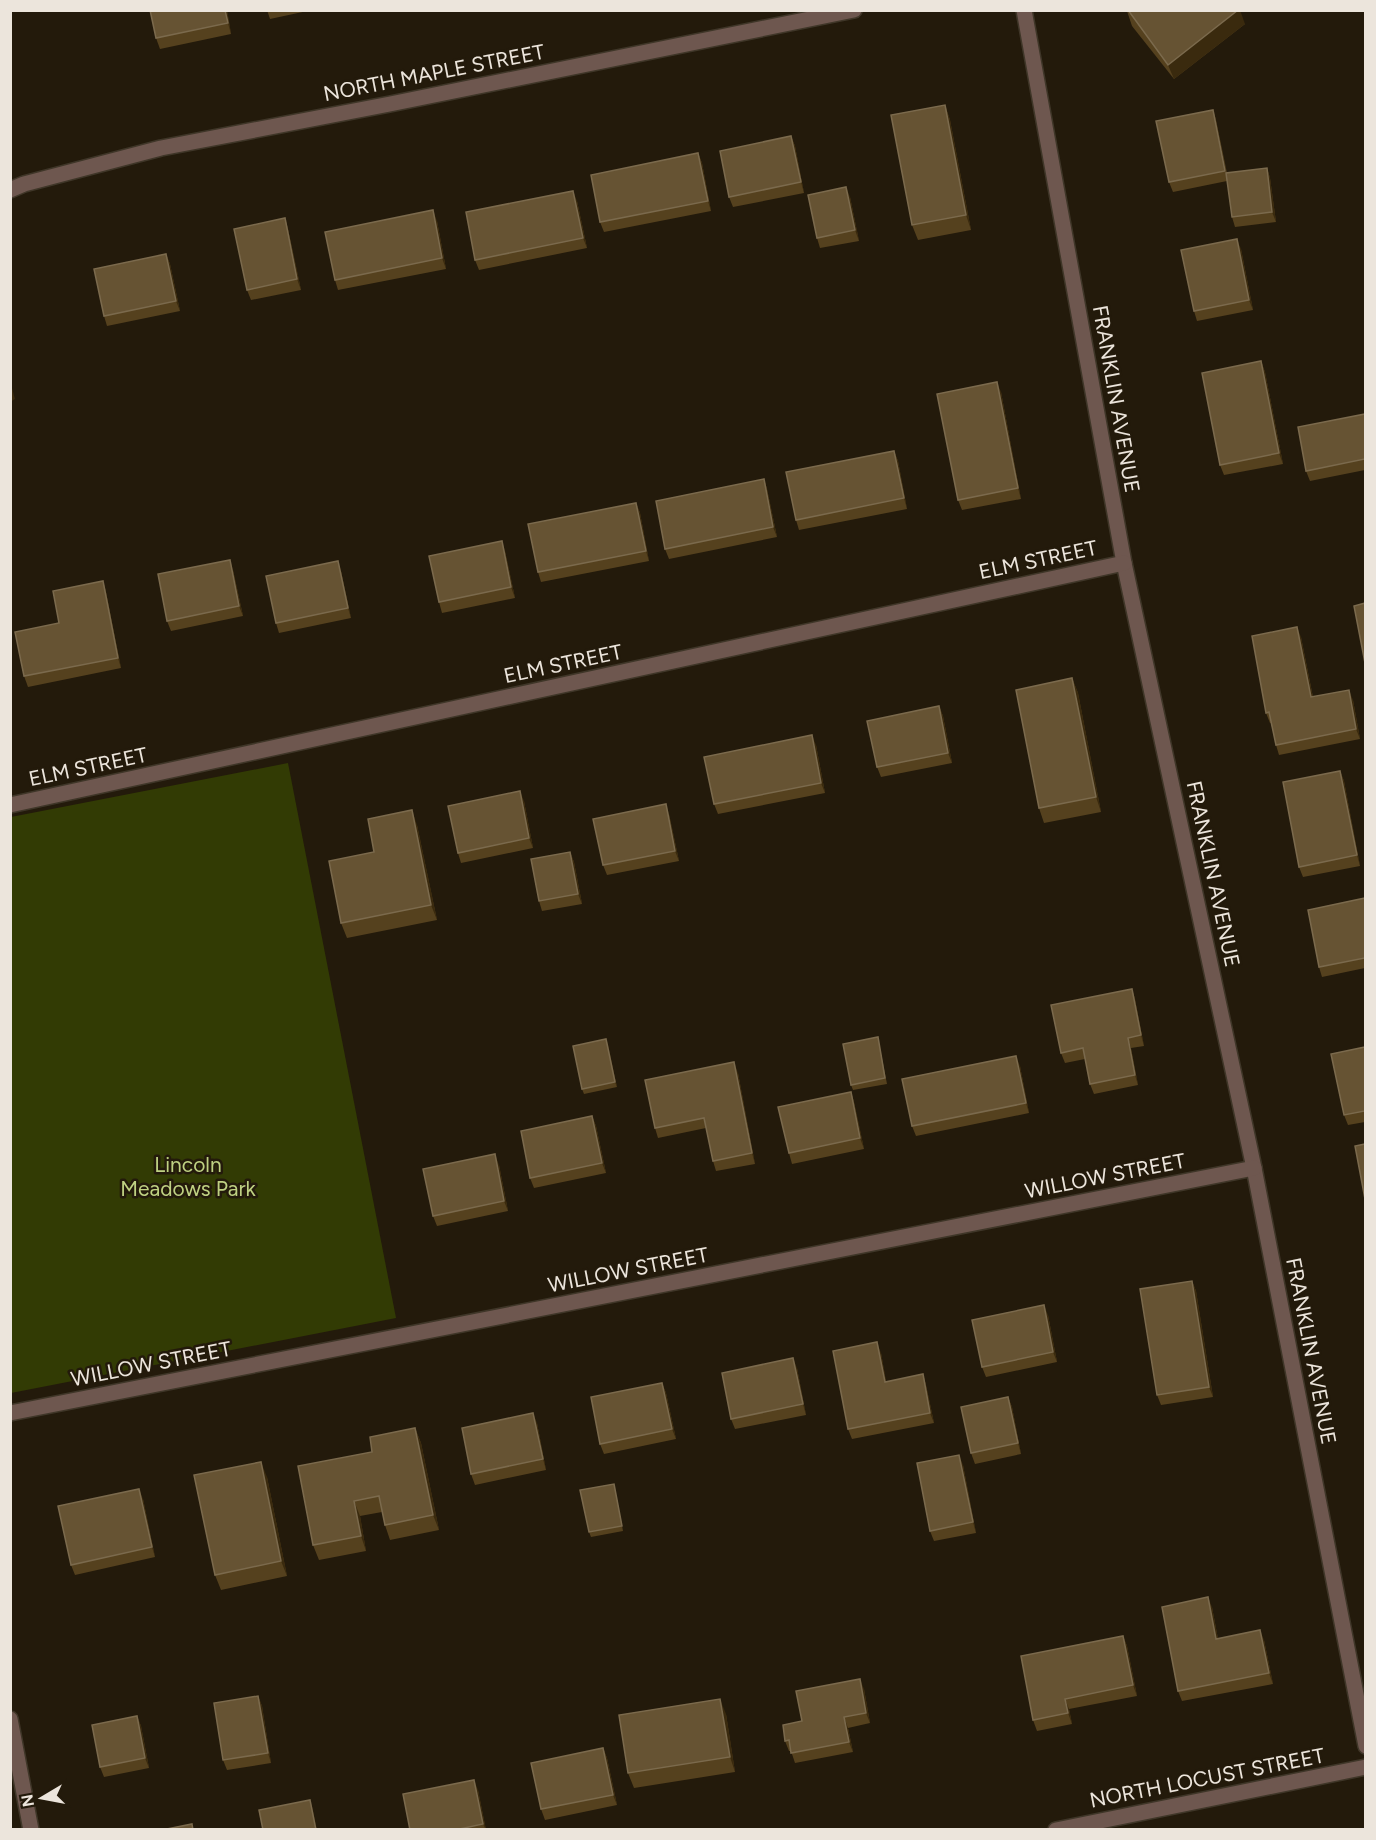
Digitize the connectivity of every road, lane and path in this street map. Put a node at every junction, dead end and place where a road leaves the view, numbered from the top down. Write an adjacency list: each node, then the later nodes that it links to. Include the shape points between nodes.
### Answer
1 (854, 10): 3 (street, NORTH MAPLE STREET, via 161,148)
2 (1024, 10): 4 (street, FRANKLIN AVENUE)
3 (17, 187)
4 (1124, 563): 5 (street, ELM STREET); 6 (street, FRANKLIN AVENUE)
5 (10, 805)
6 (1254, 1168): 7 (street, WILLOW STREET); 9 (street, FRANKLIN AVENUE)
7 (10, 1413)
8 (10, 1719): 11 (street)
9 (1365, 1746)
10 (1365, 1767): 12 (street, NORTH LOCUST STREET)
11 (31, 1830)
12 (1056, 1830)

